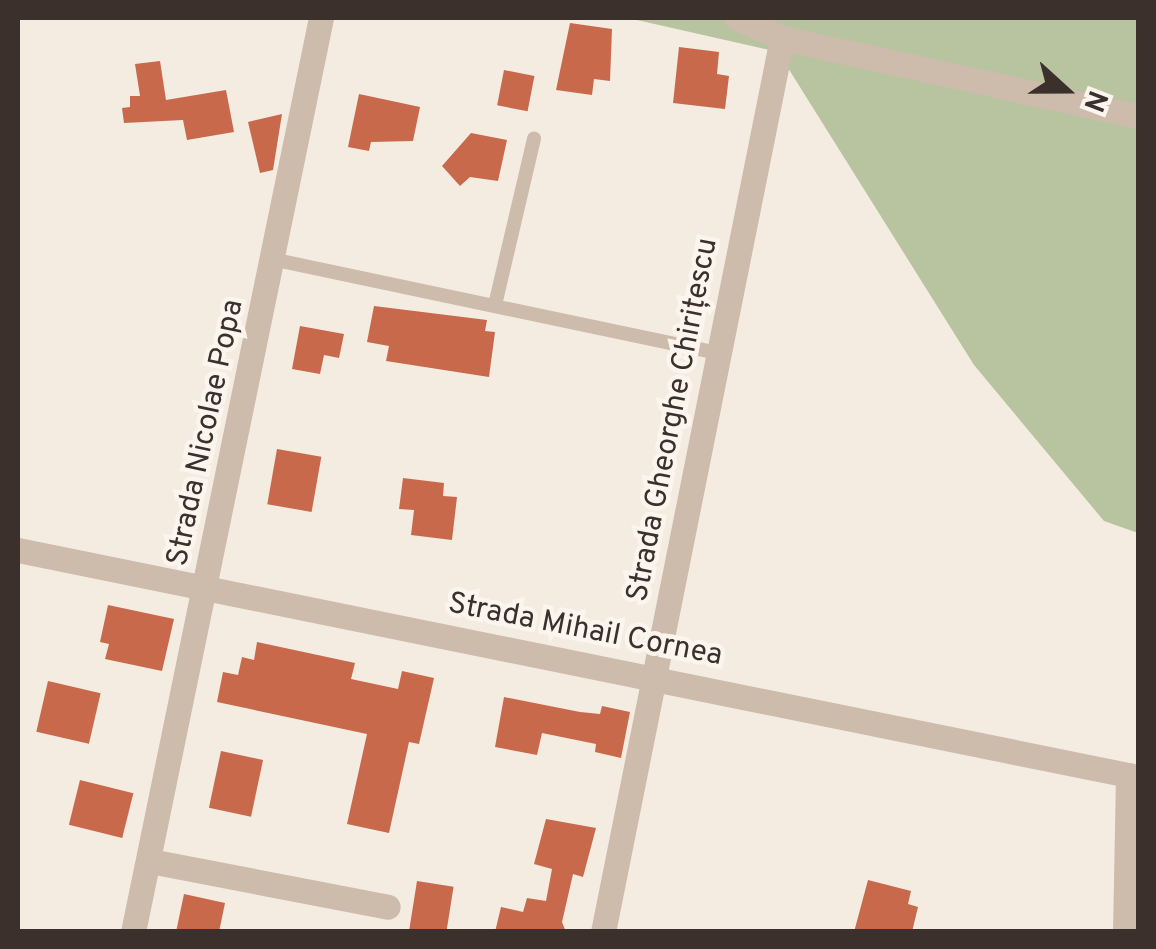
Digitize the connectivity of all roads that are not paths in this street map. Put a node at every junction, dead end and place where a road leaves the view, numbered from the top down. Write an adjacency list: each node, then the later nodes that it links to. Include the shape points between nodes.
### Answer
1 (322, 18): 6 (street, Strada Nicolae Popa)
2 (737, 18): 3 (street)
3 (782, 38): 4 (street); 8 (street, Strada Gheorghe Chirițescu)
4 (1138, 116)
5 (534, 138): 7 (lane)
6 (276, 260): 7 (lane); 10 (street, Strada Nicolae Popa)
7 (495, 306): 8 (lane)
8 (718, 353): 11 (street, Strada Gheorghe Chirițescu)
9 (18, 550): 10 (street, Strada Mihail Cornea)
10 (208, 588): 11 (street, Strada Mihail Cornea); 13 (street, Strada Nicolae Popa)
11 (658, 679): 12 (street, Strada Mihail Cornea); 16 (street, Strada Gheorghe Chirițescu)
12 (1133, 776): 17 (street)
13 (150, 861): 14 (street); 15 (street, Strada Nicolae Popa)
14 (388, 907)
15 (134, 932)
16 (603, 932)
17 (1125, 932)

